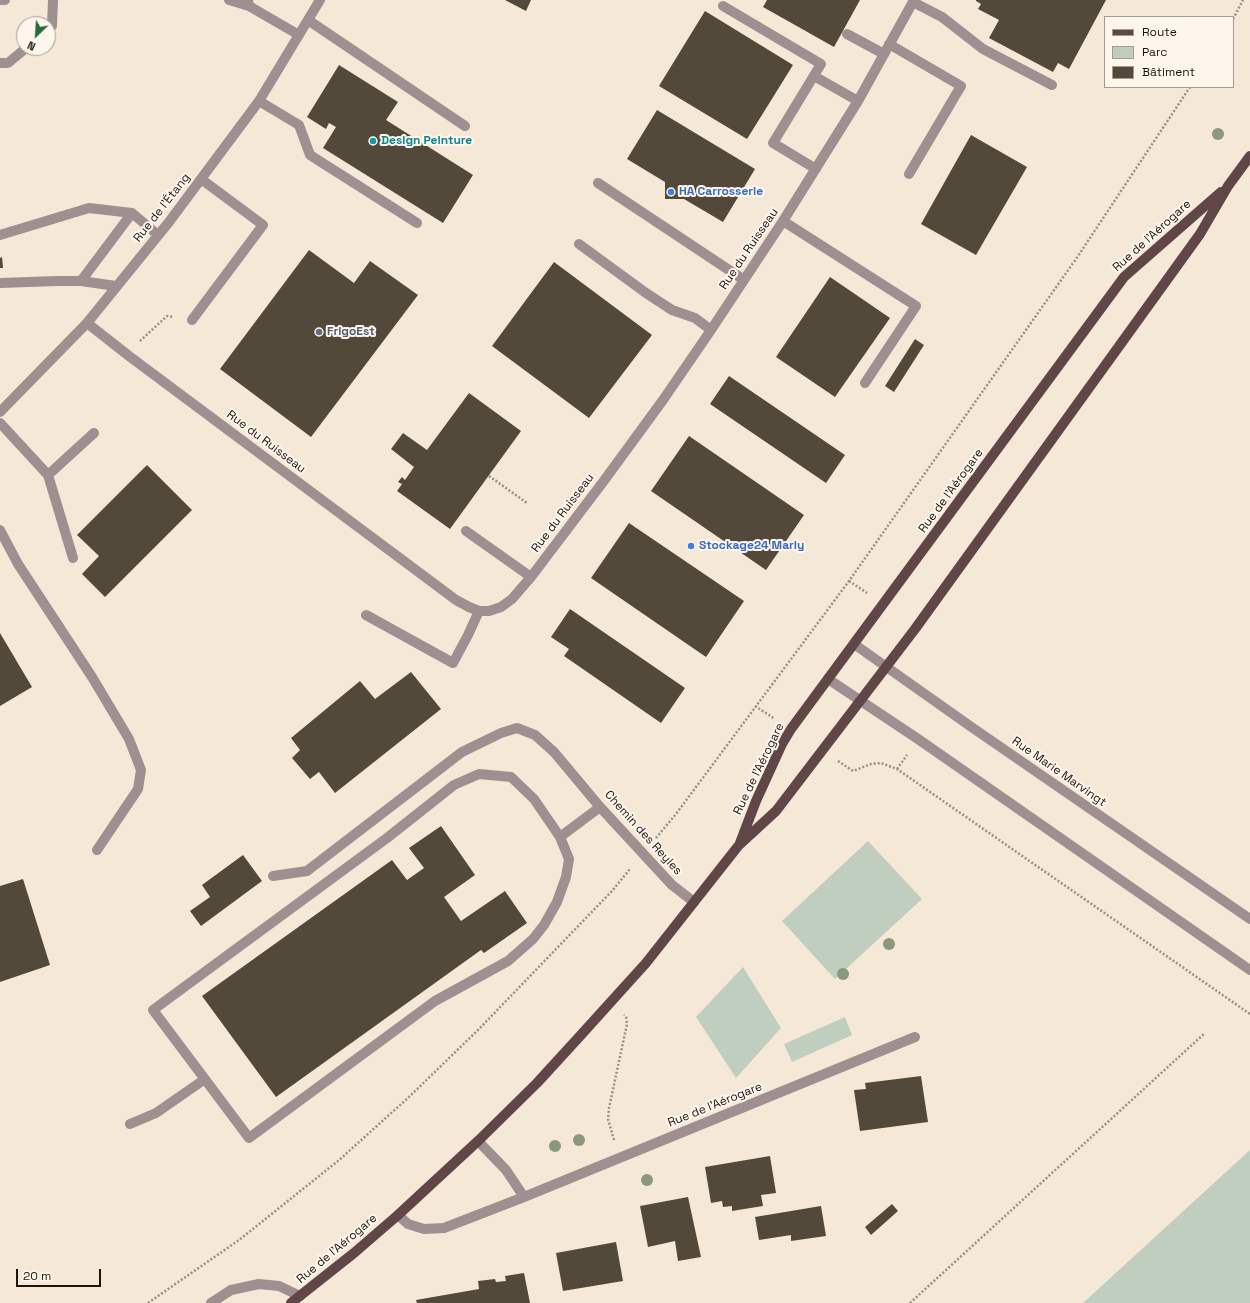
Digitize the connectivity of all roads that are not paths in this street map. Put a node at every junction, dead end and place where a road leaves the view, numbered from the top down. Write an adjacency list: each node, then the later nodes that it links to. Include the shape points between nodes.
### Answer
1 (0, 0): 2 (street)
2 (5, 0)
3 (53, 0): 9 (street)
4 (229, 0): 7 (street)
5 (320, 0): 10 (street, Rue de l'Étang)
6 (913, 1): 13 (street, Rue du Ruisseau); 18 (street, via 942,17 983,49)
7 (249, 3): 12 (street)
8 (723, 6): 17 (street, via 821,64)
9 (52, 16)
10 (308, 20): 12 (street, Rue de l'Étang); 21 (street)
11 (847, 34): 14 (street)
12 (299, 36): 19 (street, Rue de l'Étang)
13 (889, 44): 14 (street, Rue du Ruisseau); 24 (street, via 961,86)
14 (884, 54): 20 (street, Rue du Ruisseau)
15 (16, 56): 16 (street, via 8,63)
16 (0, 63)
17 (814, 76): 20 (street); 23 (street, via 773,143)
18 (1052, 85)
19 (259, 101): 25 (street, Rue de l'Étang); 30 (street, via 299,125 310,155)
20 (858, 101): 23 (street, Rue du Ruisseau)
21 (465, 126)
22 (1250, 156): 27 (main road, Rue de l'Aérogare)
23 (816, 169): 29 (street, Rue du Ruisseau)
24 (909, 174)
25 (201, 179): 31 (street, Rue de l'Étang); 38 (street, via 263,226)
26 (598, 183): 34 (street)
27 (1228, 186): 52 (main road, Rue de l'Aérogare, via 1124,276); 53 (main road, Rue de l'Aérogare, via 1200,234)
28 (132, 213): 31 (street); 32 (street, via 89,208); 35 (street)
29 (784, 221): 34 (street, Rue du Ruisseau); 41 (street, via 916,306)
30 (417, 223)
31 (158, 234): 37 (street, Rue de l'Étang)
32 (0, 235)
33 (579, 244): 40 (street, via 672,310 695,318)
34 (744, 280): 40 (street, Rue du Ruisseau)
35 (81, 281): 36 (street); 37 (street)
36 (0, 284)
37 (116, 286): 39 (street, Rue de l'Étang)
38 (192, 320)
39 (87, 323): 42 (street, Rue de l'Étang); 50 (street, Rue du Ruisseau, via 456,600)
40 (711, 330): 49 (street, Rue du Ruisseau, via 629,447)
41 (865, 383)
42 (0, 412)
43 (0, 423): 45 (street)
44 (94, 433): 45 (street)
45 (48, 475): 48 (street)
46 (0, 530): 59 (street, via 18,564 121,725 141,770 138,789)
47 (466, 531): 49 (street)
48 (73, 558)
49 (530, 577): 50 (street, Rue du Ruisseau, via 512,599 501,607)
50 (479, 611): 51 (street, via 453,663)
51 (366, 615)
52 (854, 644): 53 (street, Rue Marie Marvingt); 54 (main road, Rue de l'Aérogare)
53 (886, 666): 55 (main road, Rue de l'Aérogare); 62 (street, Rue Marie Marvingt)
54 (828, 679): 55 (street); 58 (main road, Rue de l'Aérogare, via 782,744)
55 (860, 701): 58 (main road, Rue de l'Aérogare, via 776,811); 63 (street)
56 (600, 806): 57 (street); 60 (street, Chemin des Reyles, via 554,752 535,735 517,728 462,752 307,872); 61 (street, Chemin des Reyles, via 672,885)
57 (560, 837): 65 (street, via 569,859 566,877 557,902 533,938 508,961 435,1002 249,1138); 65 (street, via 534,799 510,777 479,774 454,785 153,1010)
58 (739, 845): 61 (main road, Rue de l'Aérogare)
59 (97, 850)
60 (274, 876)
61 (694, 902): 67 (main road, Rue de l'Aérogare, via 612,1002)
62 (1250, 919)
63 (1250, 970)
64 (915, 1037): 68 (street, Rue de l'Aérogare)
65 (205, 1079): 66 (street, via 156,1113)
66 (130, 1124)
67 (478, 1142): 68 (street, via 506,1170); 69 (main road, Rue de l'Aérogare)
68 (524, 1197): 69 (street, Rue de l'Aérogare, via 444,1228 424,1229 408,1224)
69 (398, 1215): 70 (main road, Rue de l'Aérogare)
70 (300, 1296): 71 (street, via 279,1286 259,1284 231,1290); 72 (main road, Rue de l'Aérogare)
71 (211, 1303)
72 (291, 1303)

